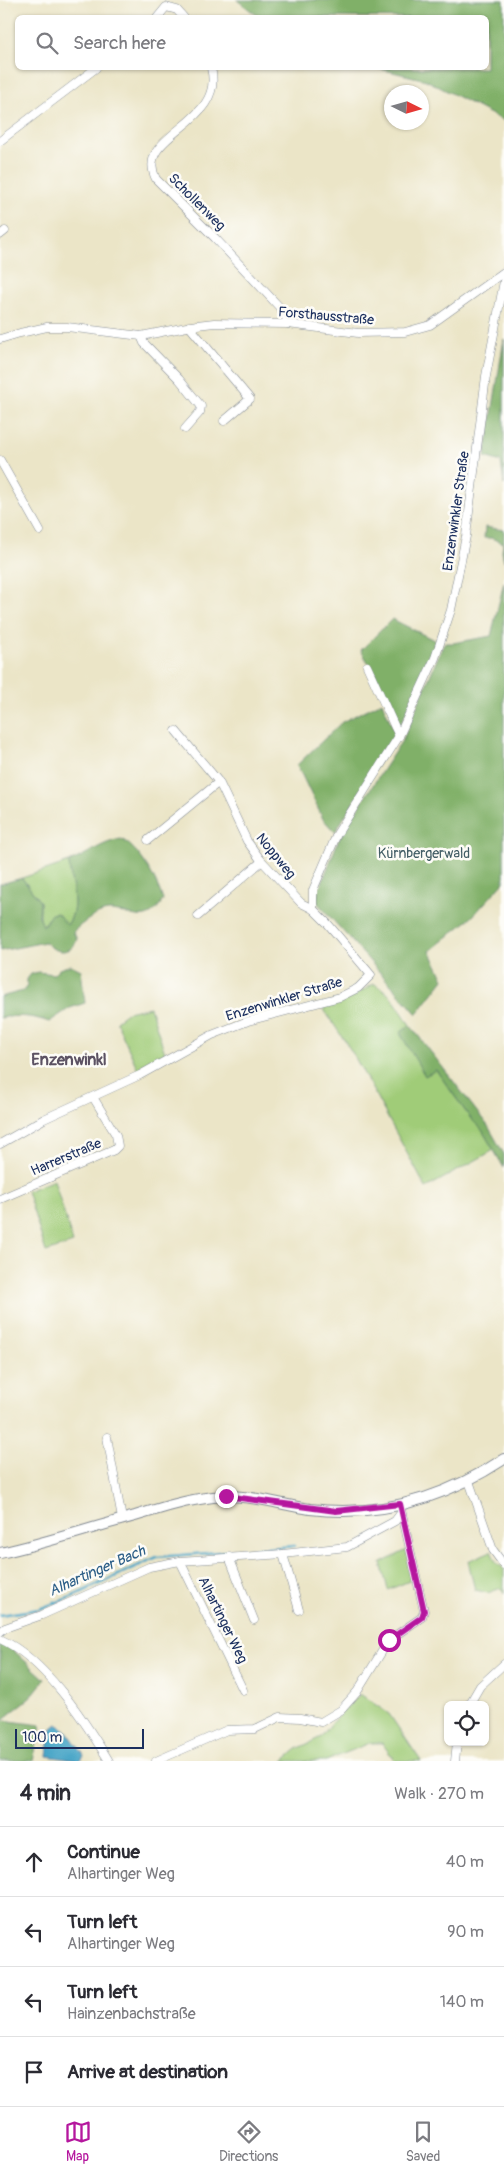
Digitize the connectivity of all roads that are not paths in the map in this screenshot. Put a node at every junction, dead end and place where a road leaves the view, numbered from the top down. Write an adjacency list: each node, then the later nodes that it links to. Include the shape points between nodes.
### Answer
1 (159, 15): 2 (street, via 166,7)
2 (181, 15)
3 (93, 70): 5 (street)
4 (211, 70): 8 (street, Schollenweg, via 213,81 208,98 196,116 157,149 152,158 153,173 284,312)
5 (0, 141)
6 (504, 272): 8 (street, Forsthausstraße, via 430,325 405,332 358,333)
7 (504, 281): 18 (street, Enzenwinkler Straße, via 486,376 460,572 435,658)
8 (288, 324): 9 (street, Forsthausstraße)
9 (189, 326): 10 (street, Forsthausstraße); 12 (street, via 250,399)
10 (141, 336): 11 (street, Forsthausstraße, via 57,327); 13 (street, via 201,406 200,412)
11 (0, 340)
12 (224, 421)
13 (185, 428)
14 (0, 460): 15 (street)
15 (40, 532)
16 (367, 666): 18 (street)
17 (176, 731): 19 (street, Noppweg)
18 (399, 736): 22 (street, Enzenwinkler Straße, via 337,834 313,890)
19 (219, 782): 20 (street); 21 (street, Noppweg, via 247,841)
20 (148, 840)
21 (261, 862): 22 (street, Noppweg, via 301,903); 23 (street)
22 (313, 909): 24 (street, Enzenwinkler Straße, via 371,975 358,988 340,997 248,1021 212,1035)
23 (198, 916)
24 (93, 1097): 25 (street, Enzenwinkler Straße); 26 (street, Harrerstraße, via 116,1135 118,1146)
25 (0, 1144)
26 (0, 1199)
27 (107, 1437): 31 (street)
28 (504, 1459): 29 (street)
29 (469, 1481): 30 (street); 36 (street, via 493,1550)
30 (401, 1508): 31 (street, via 336,1511 216,1497); 33 (street, Alhartinger Weg, via 394,1520 352,1545); 46 (street, via 423,1604 422,1617 389,1640 374,1668 341,1710 320,1722 280,1718 255,1729 227,1730)
31 (122, 1519): 32 (street)
32 (0, 1553)
33 (283, 1554): 34 (street, Alhartinger Weg); 37 (street)
34 (229, 1557): 35 (street, Alhartinger Weg); 38 (street, Alhartinger Weg)
35 (180, 1561): 39 (street, Alhartinger Weg, via 143,1569); 42 (street, Alhartinger Weg)
36 (504, 1565)
37 (299, 1610)
38 (254, 1620)
39 (0, 1632)
40 (0, 1639): 45 (street, via 23,1652 46,1674 82,1718)
41 (504, 1664): 43 (street, via 480,1686)
42 (243, 1690)
43 (472, 1701)
44 (457, 1746): 47 (street)
45 (109, 1761)
46 (156, 1761)
47 (454, 1761)

